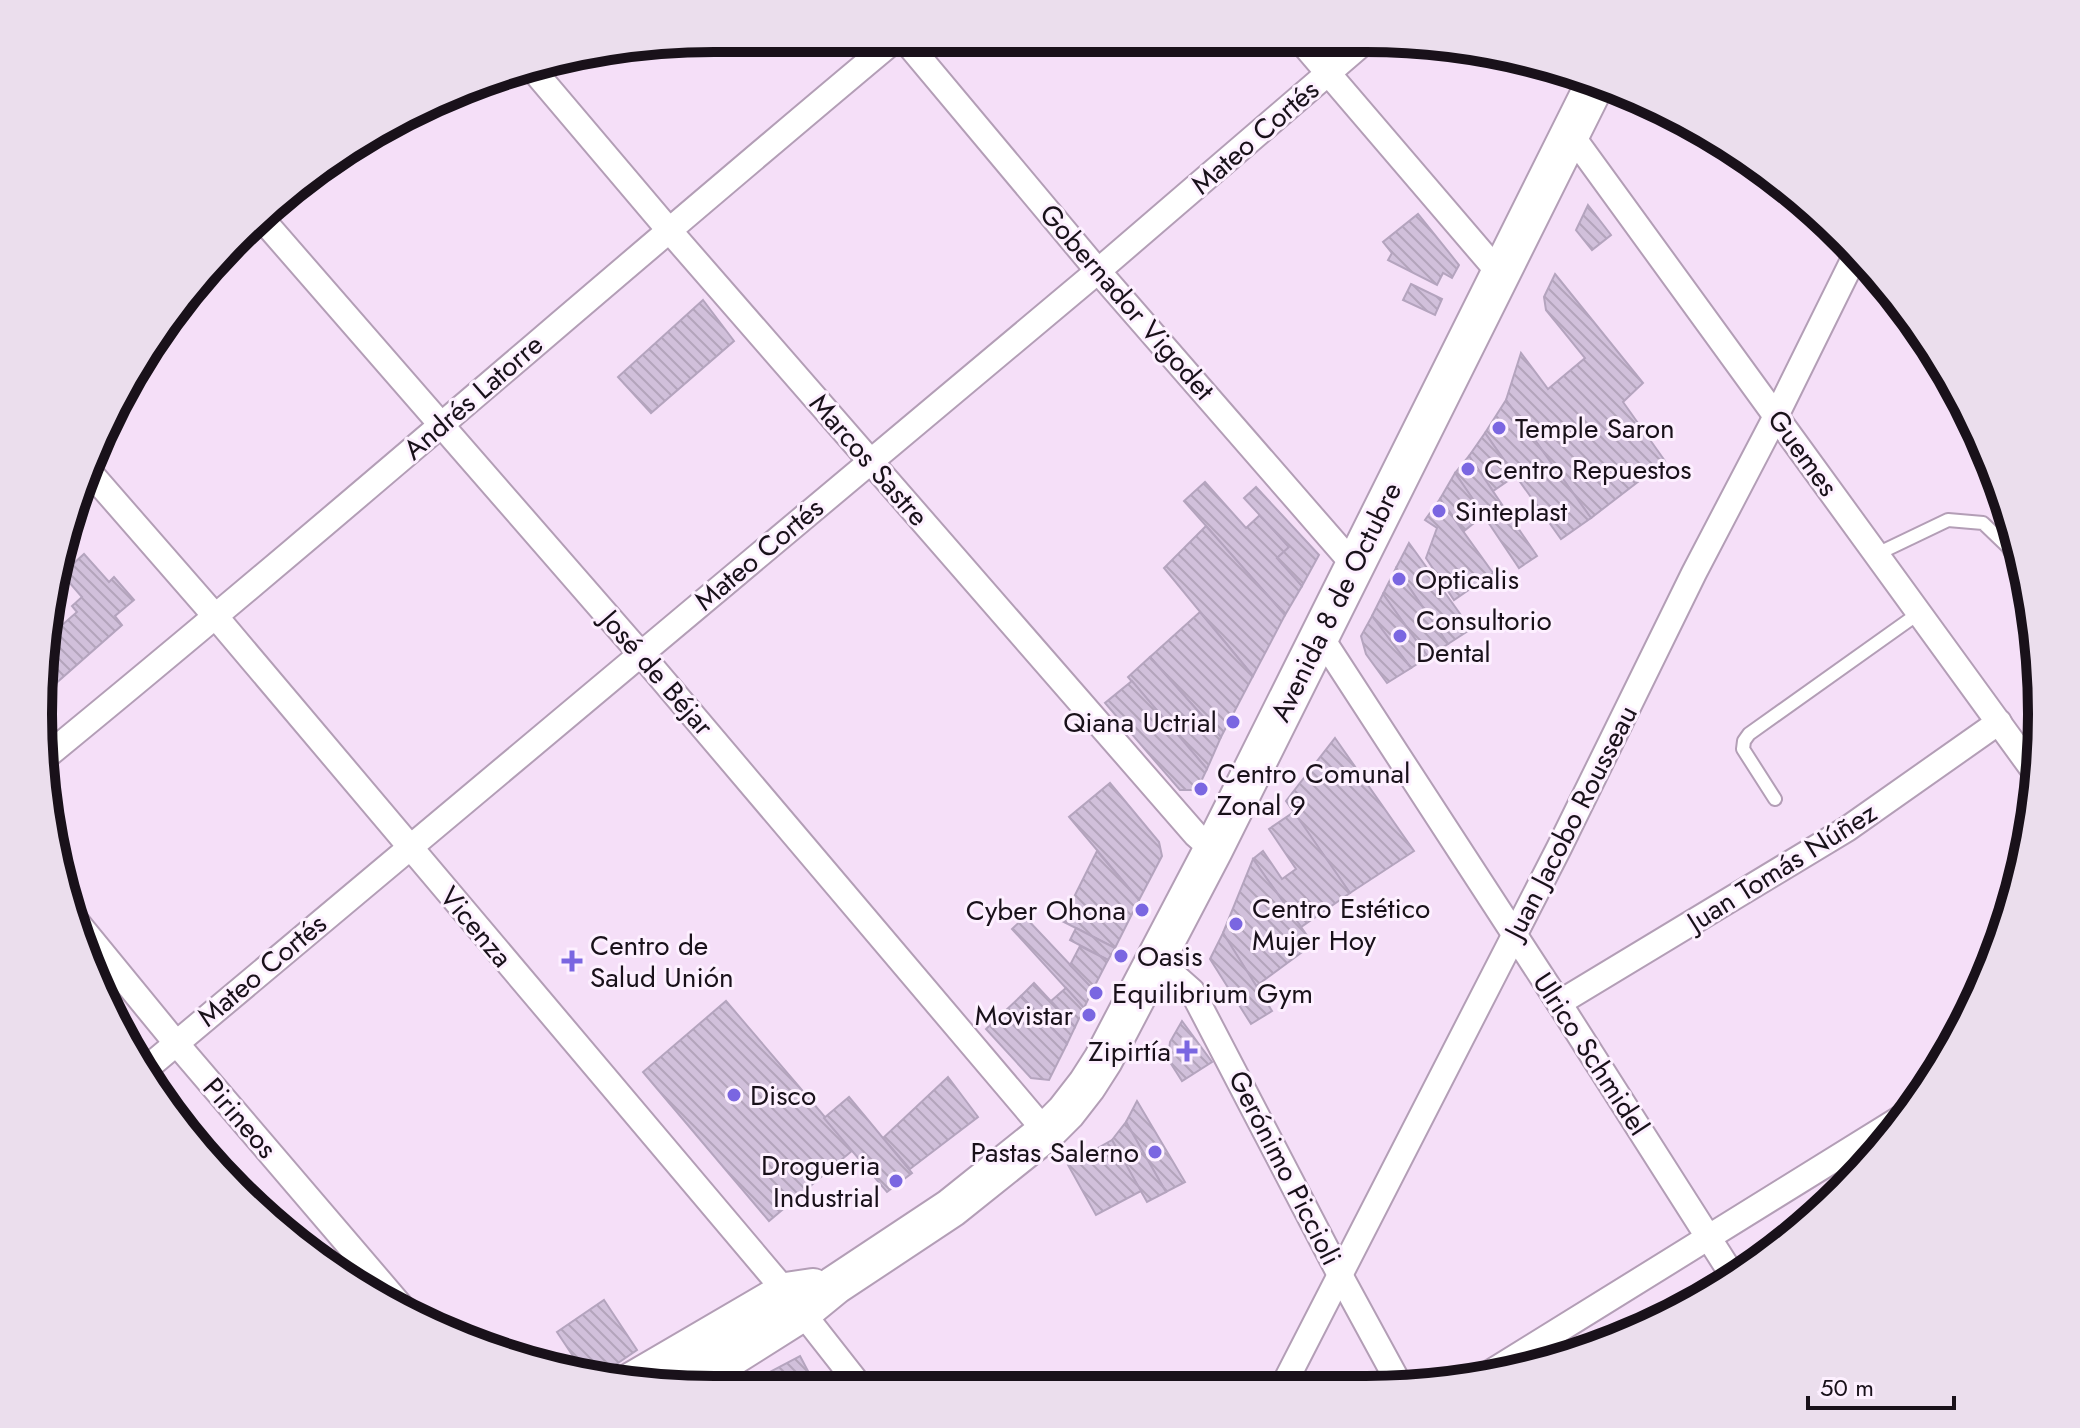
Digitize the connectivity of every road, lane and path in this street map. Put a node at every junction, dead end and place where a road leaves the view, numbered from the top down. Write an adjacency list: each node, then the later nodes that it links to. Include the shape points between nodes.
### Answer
1 (880, 52): 10 (street, Andrés Latorre)
2 (915, 52): 12 (street, Gobernador Vigodet)
3 (1310, 52): 5 (street)
4 (1353, 52): 5 (street, Mateo Cortés)
5 (1328, 74): 12 (street, Mateo Cortés); 13 (street)
6 (539, 76): 10 (street, Marcos Sastre)
7 (1591, 92): 8 (main road, Avenida 8 de Octubre)
8 (1570, 133): 13 (main road, Avenida 8 de Octubre); 14 (street, Guemes)
9 (268, 226): 15 (street, José de Béjar)
10 (668, 229): 15 (street, Andrés Latorre); 16 (street, Marcos Sastre)
11 (1851, 264): 14 (street, Juan Jacobo Rousseau)
12 (1098, 271): 16 (street, Mateo Cortés); 20 (street, Gobernador Vigodet)
13 (1500, 274): 20 (main road, Avenida 8 de Octubre)
14 (1776, 416): 19 (street, Guemes); 31 (street, Juan Jacobo Rousseau)
15 (442, 425): 22 (street, Andrés Latorre); 24 (street, José de Béjar)
16 (870, 461): 24 (street, Mateo Cortés); 30 (street, Marcos Sastre)
17 (95, 479): 22 (street, Vicenza)
18 (2005, 544): 19 (lane, via 1983,523 1948,520)
19 (1877, 554): 21 (street, Guemes)
20 (1353, 564): 23 (main road, Avenida 8 de Octubre)
21 (1919, 613): 25 (street, Guemes); 28 (lane, via 1749,734 1743,749)
22 (216, 617): 26 (street, Andrés Latorre); 29 (street, Vicenza)
23 (1319, 634): 30 (main road, Avenida 8 de Octubre); 31 (street, Ulrico Schmidel)
24 (640, 653): 29 (street, Mateo Cortés); 37 (street, José de Béjar)
25 (1999, 722): 27 (street, Guemes); 34 (street, Juan Tomás Núñez, via 1847,829)
26 (53, 751)
27 (2027, 761)
28 (1775, 799)
29 (408, 847): 35 (street, Mateo Cortés); 43 (street, Vicenza)
30 (1213, 850): 33 (main road, Avenida 8 de Octubre)
31 (1514, 936): 34 (street, Ulrico Schmidel); 41 (street, Juan Jacobo Rousseau)
32 (92, 940): 35 (street, Pirineos)
33 (1157, 960): 37 (main road, Avenida 8 de Octubre, via 1087,1085); 41 (street, Gerónimo Piccioli, via 1192,991)
34 (1559, 1003): 39 (street, Ulrico Schmidel)
35 (176, 1043): 36 (street, Mateo Cortés); 42 (street, Pirineos)
36 (152, 1063)
37 (1046, 1132): 43 (main road, Avenida 8 de Octubre, via 951,1208 835,1285)
38 (1879, 1132): 39 (street)
39 (1710, 1238): 40 (street, Ulrico Schmidel); 44 (street)
40 (1728, 1268)
41 (1340, 1275): 46 (street, Gerónimo Piccioli); 49 (street, Juan Jacobo Rousseau)
42 (386, 1289)
43 (794, 1302): 45 (main road, Avenida 8 de Octubre); 47 (main road, Avenida 8 de Octubre); 48 (street, Vicenza)
44 (1513, 1359)
45 (651, 1373)
46 (1395, 1375)
47 (698, 1376)
48 (852, 1376)
49 (1288, 1376)

